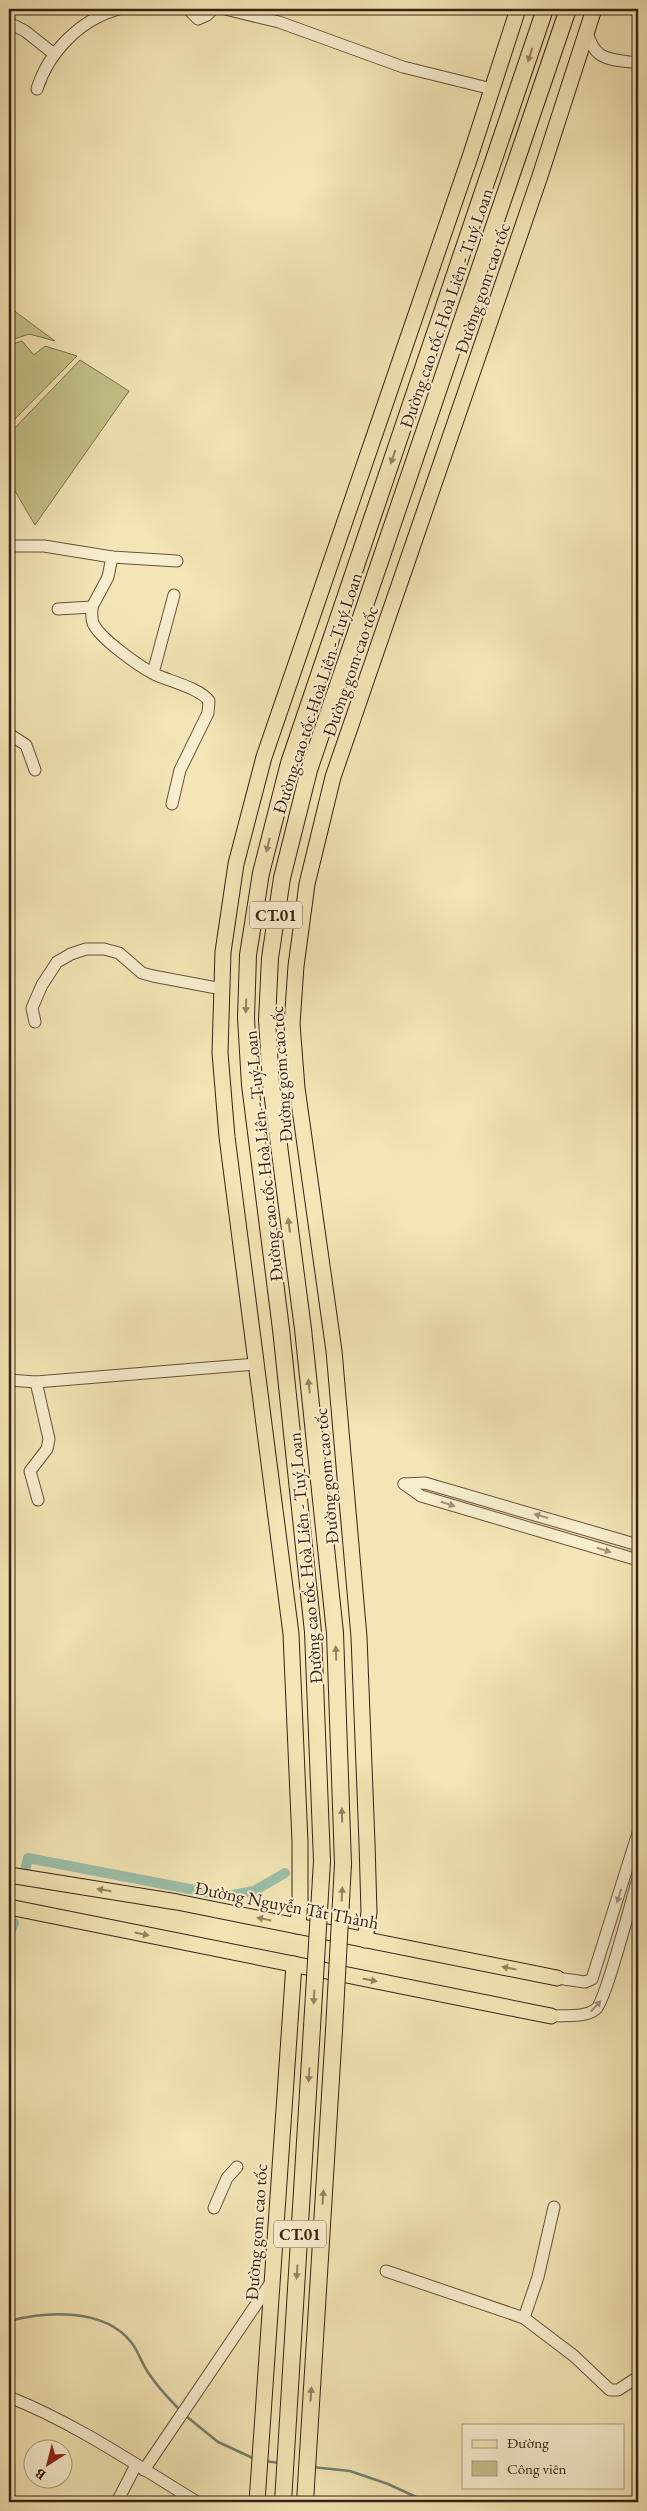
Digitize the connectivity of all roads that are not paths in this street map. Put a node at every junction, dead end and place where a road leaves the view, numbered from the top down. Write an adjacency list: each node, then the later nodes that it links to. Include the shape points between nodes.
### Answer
1 (119, 9): 11 (street, via 92,19)
2 (188, 9): 3 (street, via 198,19)
3 (213, 9)
4 (225, 9): 14 (street, via 279,22 403,68)
5 (518, 9): 14 (main road)
6 (545, 9): 54 (highway, Đường cao tốc Hoà Liên - Tuý Loan / CT.01, one-way to 54, bridge, via 289,763 261,873 248,955 246,1018 250,1085 314,1632 322,1861)
7 (568, 9): 55 (highway, Đường cao tốc Hoà Liên - Tuý Loan / CT.01, one-way to 7, bridge, via 343,1864 335,1634 303,1329 271,1084 270,958 282,878 310,770)
8 (594, 9): 10 (main road, Đường gom cao tốc)
9 (9, 23): 11 (street)
10 (587, 31): 12 (street, via 590,45 596,52); 38 (main road, Đường gom cao tốc, via 333,778 306,884 296,966 292,1024 297,1088 334,1351 359,1638 367,1843)
11 (54, 54): 13 (street, via 43,71)
12 (638, 63)
13 (38, 89)
14 (492, 89): 25 (main road, via 264,757 236,864 223,952)
15 (10, 548): 16 (street, via 44,546)
16 (112, 557): 17 (street); 19 (street, via 104,588)
17 (177, 561)
18 (174, 595): 21 (street)
19 (92, 607): 20 (street); 21 (street, via 91,616 97,629)
20 (58, 608)
21 (153, 673): 24 (street, via 202,694 210,706 183,763)
22 (9, 734): 23 (street, via 26,745)
23 (35, 770)
24 (172, 804)
25 (222, 990): 26 (street, via 142,973 119,953 86,949 57,962 32,1008); 27 (main road, via 220,1053 225,1109)
26 (35, 1022)
27 (256, 1364): 29 (street); 37 (main road, via 291,1634 300,1842)
28 (9, 1380): 29 (street)
29 (36, 1382): 30 (street, via 49,1440 45,1453 30,1471)
30 (38, 1500)
31 (638, 1545): 32 (street, one-way to 32, via 426,1482 404,1484 421,1496)
32 (638, 1560)
33 (638, 1833): 40 (street, one-way to 40, via 592,1979 585,1982)
34 (9, 1875): 37 (main road, Đường Nguyễn Tất Thành, one-way to 34, via 177,1902)
35 (638, 1878): 41 (street, one-way to 35, via 588,2013 598,2007)
36 (9, 1907): 39 (main road, one-way to 39)
37 (298, 1926): 38 (main road, Đường Nguyễn Tất Thành)
38 (366, 1940): 40 (main road, Đường Nguyễn Tất Thành, one-way to 38)
39 (294, 1964): 41 (main road, one-way to 41); 46 (main road, Đường gom cao tốc)
40 (557, 1978)
41 (551, 2016)
42 (237, 2167): 44 (street, via 227,2178)
43 (554, 2207): 47 (street, via 538,2277)
44 (214, 2208)
45 (386, 2271): 47 (street)
46 (272, 2280): 50 (street, via 192,2402); 53 (main road, Đường gom cao tốc)
47 (524, 2318): 48 (street, via 574,2356 610,2390 618,2390)
48 (638, 2377)
49 (9, 2397): 50 (street, via 37,2408)
50 (140, 2468): 51 (street); 52 (street)
51 (117, 2502)
52 (198, 2502)
53 (258, 2502)
54 (283, 2502)
55 (305, 2502)

